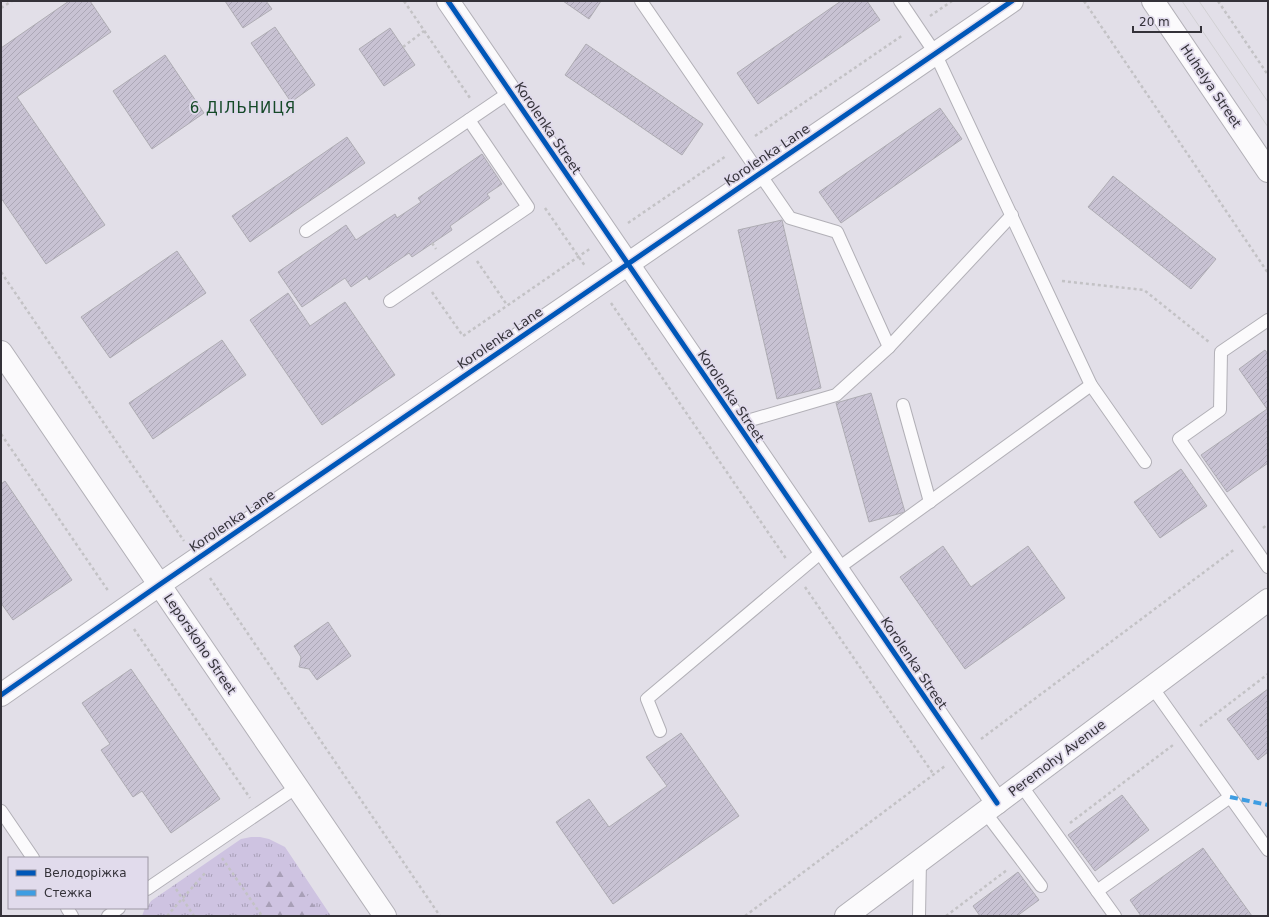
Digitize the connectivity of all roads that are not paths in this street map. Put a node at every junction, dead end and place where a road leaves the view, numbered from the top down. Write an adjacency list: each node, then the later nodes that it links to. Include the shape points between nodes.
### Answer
1 (448, 1): 7 (street, Korolenka Street)
2 (641, 1): 10 (lane)
3 (900, 1): 6 (lane)
4 (1012, 1): 6 (street, Korolenka Lane)
5 (1153, 1): 9 (street, Huhelya Street)
6 (936, 53): 10 (street, Korolenka Lane); 11 (lane)
7 (510, 92): 8 (lane); 13 (street, Korolenka Street)
8 (468, 120): 12 (lane); 14 (lane, via 528,207)
9 (1268, 170)
10 (760, 174): 13 (street, Korolenka Lane); 16 (lane, via 790,218 837,232)
11 (1012, 215): 16 (lane); 18 (lane)
12 (306, 231)
13 (628, 264): 20 (street, Korolenka Street); 26 (street, Korolenka Lane)
14 (390, 300)
15 (1268, 320): 24 (lane, via 1221,352 1220,410 1178,439)
16 (889, 347): 20 (lane, via 836,395)
17 (1, 352): 26 (street, Leporskoho Street)
18 (1092, 385): 21 (lane); 22 (lane)
19 (903, 405): 22 (lane)
20 (737, 424): 23 (street, Korolenka Street)
21 (1145, 462)
22 (930, 502): 25 (lane)
23 (824, 550): 25 (street, Korolenka Street); 30 (lane, via 648,699)
24 (1268, 567)
25 (837, 570): 34 (street, Korolenka Street, via 963,753)
26 (159, 585): 29 (street, Korolenka Lane); 32 (street, Leporskoho Street)
27 (1268, 600): 28 (street, Peremohy Avenue)
28 (1152, 686): 31 (street, Peremohy Avenue); 33 (lane)
29 (1, 695)
30 (660, 731)
31 (1022, 784): 34 (street, Peremohy Avenue); 41 (lane)
32 (297, 787): 40 (lane); 44 (street, Leporskoho Street)
33 (1230, 797): 36 (lane); 41 (lane)
34 (991, 807): 38 (street, Peremohy Avenue); 39 (lane, via 1021,860)
35 (1, 812): 37 (lane)
36 (1268, 850)
37 (32, 857)
38 (920, 860): 45 (street, Peremohy Avenue); 46 (lane)
39 (1040, 886)
40 (148, 888)
41 (1097, 891): 47 (lane)
42 (118, 909): 43 (lane)
43 (108, 916)
44 (385, 916)
45 (846, 916)
46 (919, 916)
47 (1115, 916)

